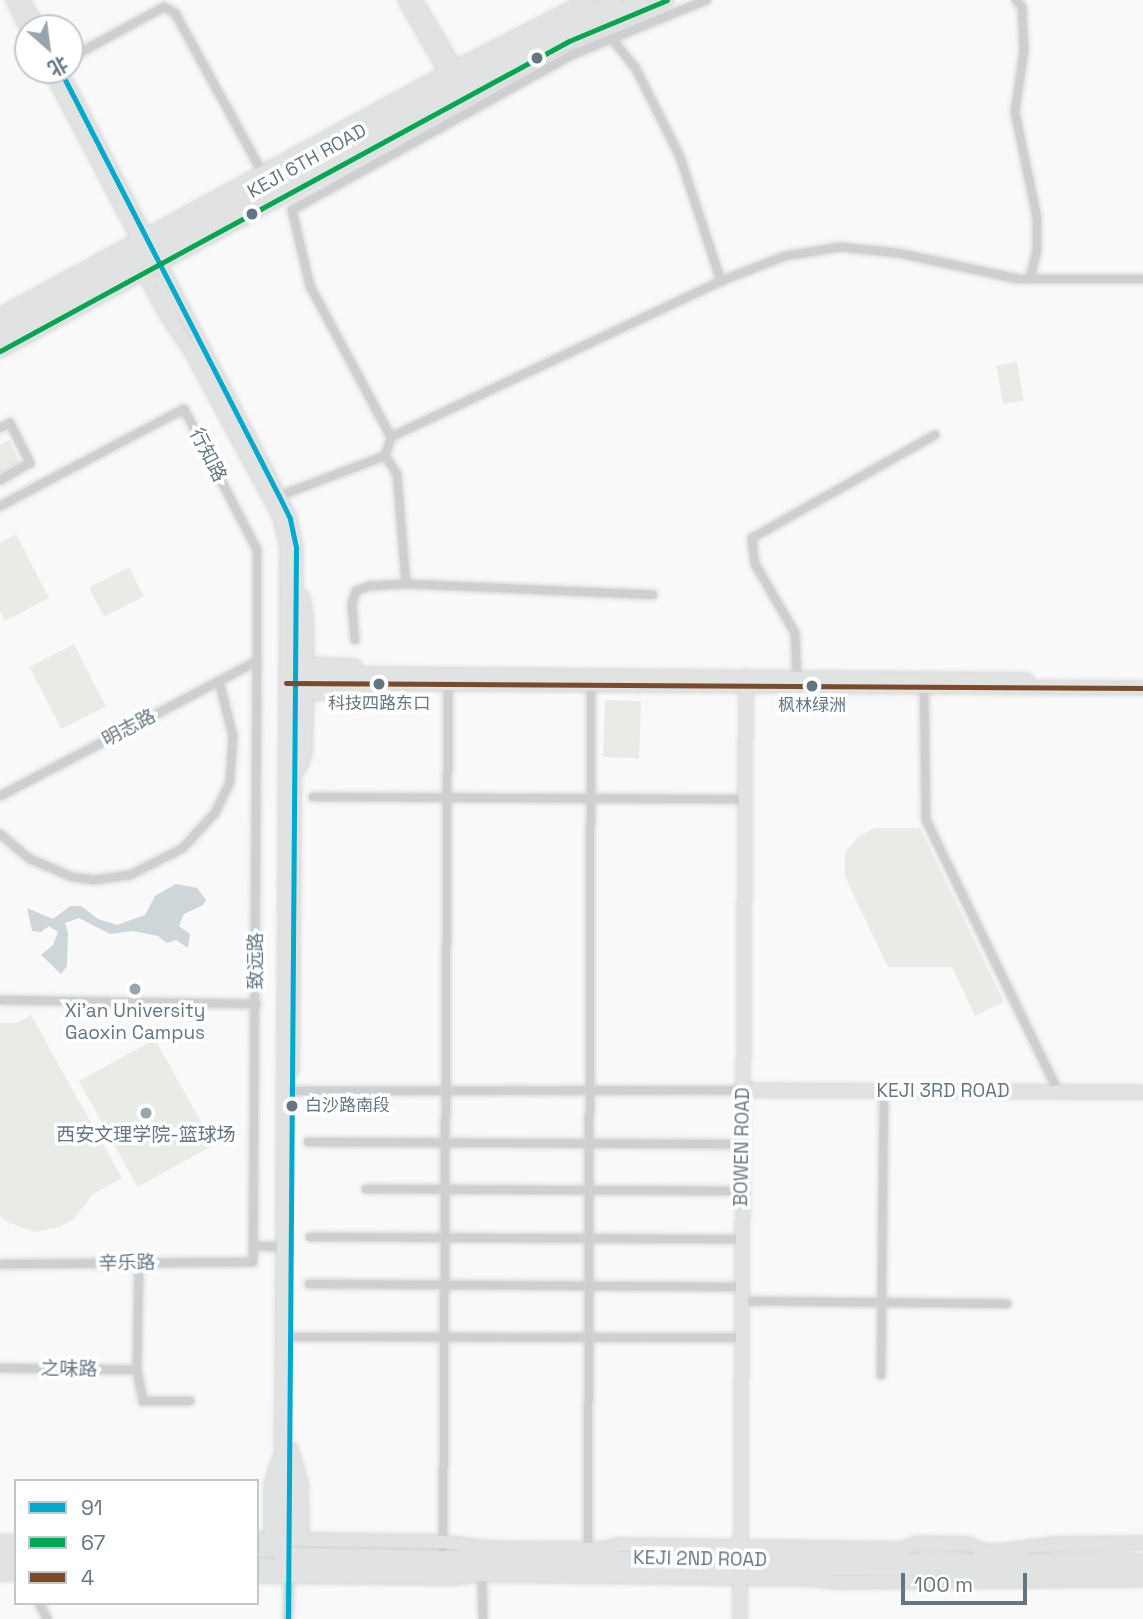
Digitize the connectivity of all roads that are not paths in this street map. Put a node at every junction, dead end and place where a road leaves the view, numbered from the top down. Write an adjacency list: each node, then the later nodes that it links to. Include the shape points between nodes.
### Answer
1 (405, 0): 11 (street)
2 (415, 0): 11 (street)
3 (588, 0): 11 (street)
4 (617, 0): 11 (street, KEJI 6TH ROAD)
5 (642, 0): 11 (street, KEJI 6TH ROAD)
6 (667, 0): 15 (street, via 569,41)
7 (705, 0): 9 (street)
8 (1016, 0): 17 (street, via 1022,7 1024,51 1015,112 1037,217 1037,250)
9 (612, 39): 19 (street, via 635,67 680,157); 26 (street, via 574,54 292,209 310,286)
10 (84, 50): 14 (street, via 164,7 175,13)
11 (456, 79): 14 (street); 15 (street, KEJI 6TH ROAD)
12 (58, 84): 15 (street)
13 (67, 84): 15 (street)
14 (263, 174): 15 (street)
15 (149, 248): 16 (street); 16 (street); 20 (street); 21 (street, KEJI 6TH ROAD); 29 (street)
16 (142, 268): 22 (street); 23 (street); 36 (street, via 280,517)
17 (1030, 279): 18 (street); 19 (street, via 898,253 840,247 785,256)
18 (1143, 279)
19 (721, 281): 26 (street)
20 (0, 315)
21 (0, 327)
22 (0, 339)
23 (0, 351)
24 (0, 428): 28 (street, via 10,423 30,463)
25 (935, 435): 35 (street, via 752,538 755,565 795,633)
26 (391, 437): 27 (street)
27 (385, 456): 29 (street); 31 (street, via 397,474)
28 (0, 480)
29 (279, 496): 36 (street, via 296,548)
30 (0, 506): 34 (street, 行知路, via 184,409 257,550)
31 (406, 584): 32 (street); 33 (street, via 356,591 352,604)
32 (653, 595)
33 (355, 640)
34 (257, 661): 39 (street, 明志路); 52 (street, 致远路)
35 (797, 676): 40 (street); 43 (street)
36 (299, 678): 37 (street); 37 (street, via 356,693); 54 (street); 54 (street)
37 (381, 679): 40 (street); 41 (street)
38 (1143, 680): 43 (street)
39 (219, 681): 45 (street, 明志路); 50 (street, via 233,736 230,782 215,813 183,848 130,875 93,880 72,877 30,859)
40 (746, 681): 42 (street); 43 (street); 49 (street, BOWEN ROAD)
41 (448, 684): 42 (street); 46 (street)
42 (591, 684): 48 (street)
43 (924, 684): 44 (street); 58 (street, via 926,820)
44 (1143, 688)
45 (0, 796)
46 (448, 796): 47 (street); 48 (street); 55 (street)
47 (313, 797)
48 (590, 799): 49 (street); 56 (street)
49 (745, 799): 53 (street, BOWEN ROAD)
50 (0, 834)
51 (0, 1000): 52 (street)
52 (256, 1004): 72 (street, 致远路)
53 (742, 1090): 56 (street); 57 (street, KEJI 3RD ROAD); 63 (street, BOWEN ROAD)
54 (288, 1091): 55 (street); 73 (street); 84 (street)
55 (447, 1091): 56 (street); 61 (street)
56 (592, 1091): 62 (street)
57 (884, 1091): 58 (street, KEJI 3RD ROAD); 82 (street)
58 (1058, 1091): 59 (street, KEJI 3RD ROAD)
59 (1143, 1092)
60 (308, 1142): 61 (street)
61 (447, 1142): 62 (street); 65 (street)
62 (591, 1143): 63 (street); 66 (street)
63 (742, 1144): 67 (street, BOWEN ROAD)
64 (366, 1189): 65 (street)
65 (447, 1190): 66 (street); 69 (street)
66 (591, 1190): 67 (street); 70 (street)
67 (741, 1191): 71 (street, BOWEN ROAD)
68 (310, 1237): 69 (street)
69 (446, 1239): 70 (street); 78 (street)
70 (590, 1239): 71 (street); 79 (street)
71 (741, 1239): 80 (street, BOWEN ROAD)
72 (254, 1246): 73 (street); 74 (street, 致远路)
73 (283, 1247): 92 (street)
74 (253, 1262): 75 (street, 辛乐路)
75 (139, 1263): 76 (street, 辛乐路); 89 (street)
76 (0, 1264)
77 (309, 1284): 78 (street)
78 (446, 1285): 79 (street); 85 (street)
79 (590, 1287): 80 (street); 86 (street)
80 (741, 1287): 81 (street, BOWEN ROAD)
81 (741, 1301): 82 (street); 87 (street, BOWEN ROAD)
82 (882, 1303): 83 (street); 90 (street)
83 (1007, 1304)
84 (291, 1337): 85 (street); 92 (street)
85 (446, 1337): 86 (street); 94 (street)
86 (591, 1337): 87 (street); 96 (street)
87 (741, 1339): 102 (street, BOWEN ROAD)
88 (0, 1368): 89 (street, 之味路)
89 (137, 1370): 91 (street, via 143,1401)
90 (881, 1375)
91 (190, 1401)
92 (287, 1449): 98 (street); 98 (street, via 271,1486)
93 (259, 1540): 98 (street)
94 (443, 1542): 96 (street, via 485,1548); 98 (street); 99 (street)
95 (1143, 1543): 102 (street, via 1055,1544 1001,1551 984,1551 968,1544 918,1543 902,1549)
96 (588, 1548): 102 (street, via 619,1545)
97 (259, 1550): 98 (street, KEJI 2ND ROAD)
98 (286, 1552): 99 (street, KEJI 2ND ROAD); 101 (street, KEJI 2ND ROAD); 102 (street, KEJI 2ND ROAD); 104 (street); 105 (street, via 453,1578); 107 (street)
99 (443, 1557): 102 (street, KEJI 2ND ROAD)
100 (1143, 1561): 102 (street, KEJI 2ND ROAD)
101 (259, 1563)
102 (741, 1563): 103 (street, KEJI 2ND ROAD); 105 (street); 106 (street, via 835,1582); 109 (street, BOWEN ROAD)
103 (1143, 1571)
104 (259, 1574)
105 (482, 1575): 108 (street)
106 (1143, 1580)
107 (288, 1619)
108 (483, 1619)
109 (740, 1619)

